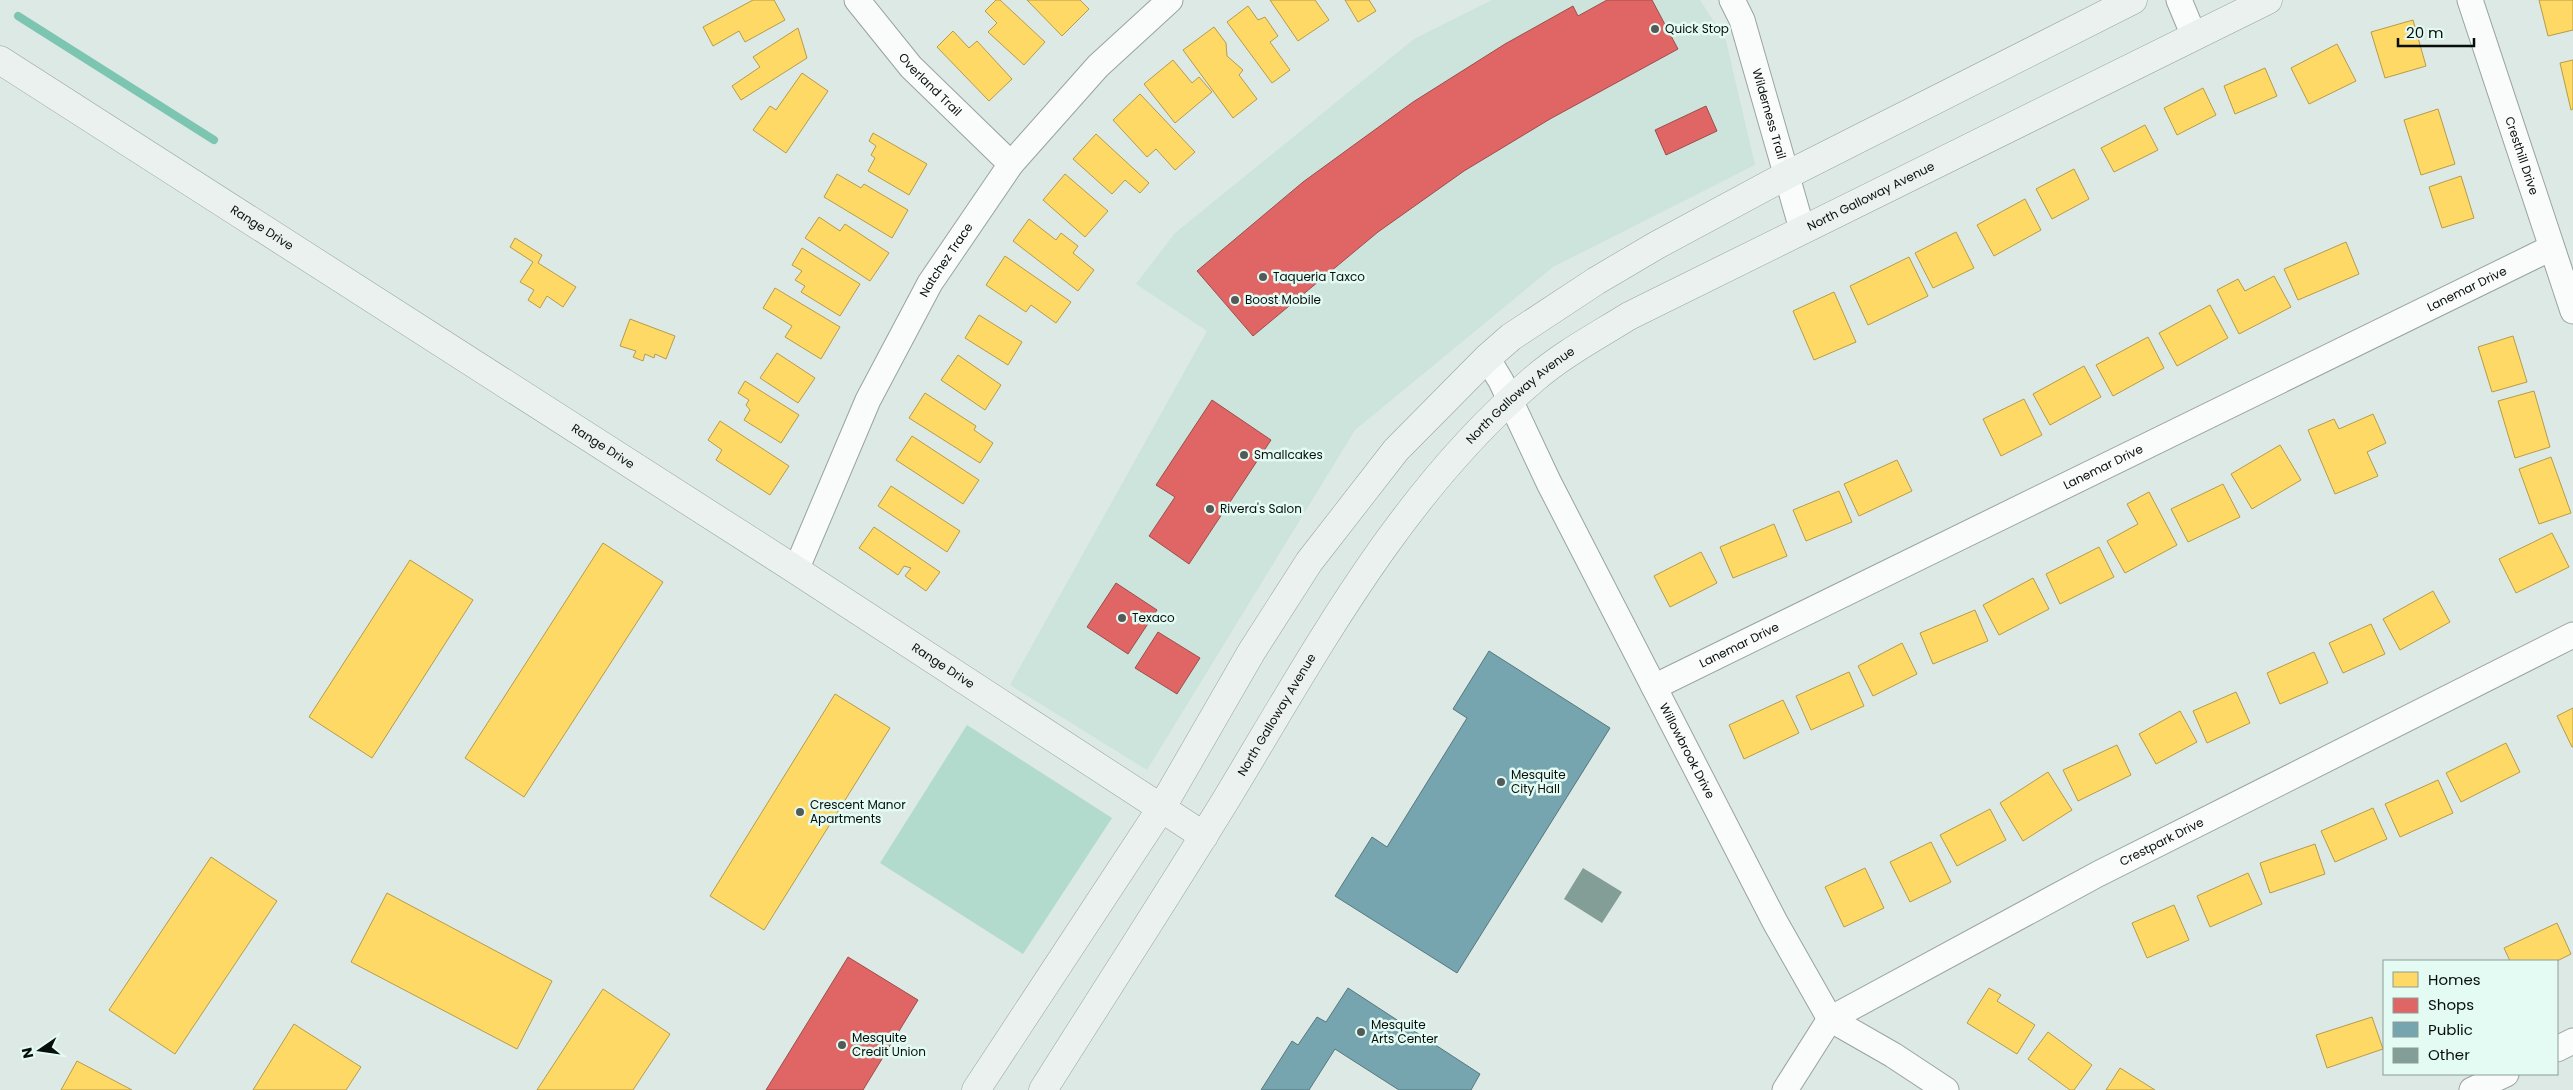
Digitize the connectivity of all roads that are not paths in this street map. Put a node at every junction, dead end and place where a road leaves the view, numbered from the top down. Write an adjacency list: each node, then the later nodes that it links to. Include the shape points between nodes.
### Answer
1 (857, 0): 10 (street, Overland Trail, via 911,67)
2 (1170, 0): 10 (street, Natchez Trace, via 1098,66)
3 (1732, 0): 11 (street, Wilderness Trail, via 1742,20)
4 (2133, 0): 11 (main road)
5 (2179, 0): 8 (street)
6 (2268, 0): 8 (main road, North Galloway Avenue)
7 (2470, 0): 13 (street, Cresthill Drive)
8 (2194, 36): 12 (main road, North Galloway Avenue)
9 (0, 60): 17 (main road, Range Drive)
10 (1011, 164): 17 (street, Natchez Trace, via 930,283 868,400)
11 (1787, 175): 12 (street, Wilderness Trail); 15 (main road, via 1664,240 1596,281)
12 (1802, 230): 16 (main road, North Galloway Avenue, via 1629,316 1567,354)
13 (2551, 248): 14 (street, Cresthill Drive); 19 (street, Lanemar Drive)
14 (2573, 311)
15 (1487, 358): 16 (street, Willowbrook Drive); 20 (main road, via 1396,450 1309,562 1252,650)
16 (1510, 401): 19 (street, Willowbrook Drive); 21 (main road, North Galloway Avenue, via 1467,443 1417,500 1368,568)
17 (796, 570): 20 (main road, Range Drive)
18 (2573, 634): 22 (street, Crestpark Drive, via 2098,874)
19 (1654, 688): 22 (street, Willowbrook Drive, via 1775,922)
20 (1162, 807): 21 (main road, Range Drive); 26 (main road)
21 (1204, 836): 27 (main road, North Galloway Avenue)
22 (1830, 1019): 28 (street, Crestpark Drive); 29 (street)
23 (2573, 1041): 24 (street)
24 (2558, 1048)
25 (2504, 1075): 30 (street)
26 (976, 1090)
27 (1043, 1090)
28 (1785, 1090)
29 (1946, 1090)
30 (2472, 1090)

